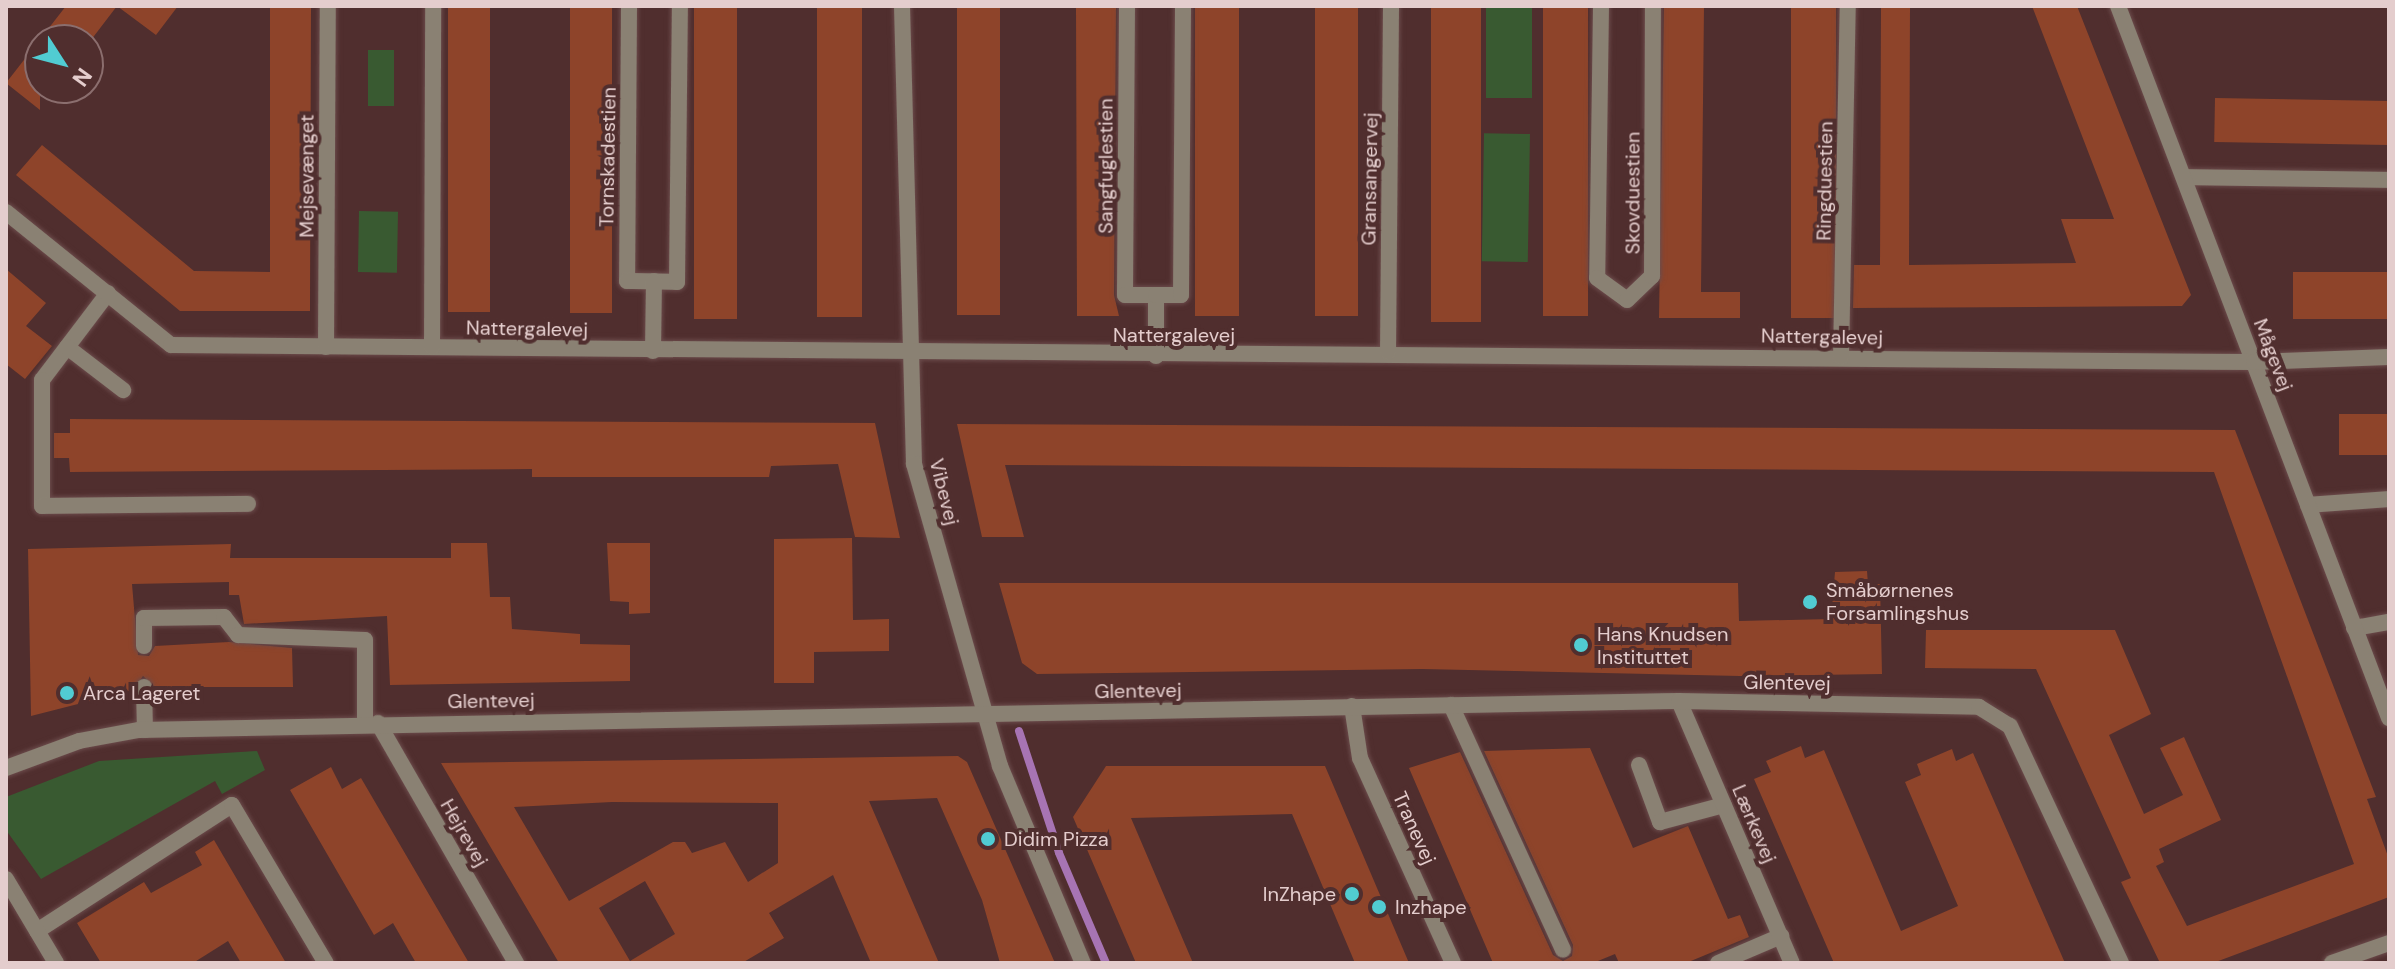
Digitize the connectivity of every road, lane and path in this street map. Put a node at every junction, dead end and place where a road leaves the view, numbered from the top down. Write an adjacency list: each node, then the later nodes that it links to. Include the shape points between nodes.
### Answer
1 (328, 6): 20 (street, Mejsevænget)
2 (433, 6): 21 (street)
3 (629, 6): 16 (street, Tornskadestien, via 627,281)
4 (680, 6): 16 (street, via 677,282)
5 (902, 6): 23 (street, Vibevej)
6 (1127, 6): 18 (street, Sangfuglestien, via 1125,295)
7 (1183, 6): 18 (street, via 1181,295)
8 (1391, 6): 24 (street, Gransangervej)
9 (1601, 6): 10 (street, Skovduestien, via 1597,278 1627,300 1652,276)
10 (1653, 6)
11 (1848, 6): 26 (street, Ringduestien)
12 (2118, 6): 13 (street, Mågevej)
13 (2184, 177): 14 (street); 28 (street, Mågevej)
14 (2389, 180)
15 (6, 212): 17 (street, Nattergalevej)
16 (654, 281): 22 (street)
17 (108, 293): 19 (street); 20 (street, Nattergalevej, via 171,345)
18 (1156, 295): 25 (street)
19 (67, 347): 29 (street); 31 (street, via 42,380 42,506)
20 (326, 347): 21 (street, Nattergalevej)
21 (432, 347): 22 (street, Nattergalevej)
22 (653, 351): 23 (street, Nattergalevej)
23 (909, 351): 25 (street, Nattergalevej); 40 (street, Vibevej, via 914,464)
24 (1388, 352): 25 (street, Nattergalevej); 26 (street, Nattergalevej)
25 (1156, 356)
26 (1841, 357): 28 (street, Nattergalevej)
27 (2389, 357): 28 (street, Nattergalevej)
28 (2254, 362): 32 (street, Mågevej)
29 (123, 390)
30 (2389, 499): 32 (street)
31 (248, 504)
32 (2308, 505): 34 (street, Mågevej)
33 (2389, 622): 34 (street)
34 (2354, 628): 41 (street, Mågevej)
35 (144, 646): 42 (street, via 144,618 224,617 238,635 365,640)
36 (144, 687): 43 (street)
37 (1679, 701): 38 (street, Glentevej); 46 (street, Lærkevej); 59 (street, Glentevej, via 1979,707 2010,726)
38 (1451, 705): 39 (street, Glentevej); 51 (street)
39 (1352, 706): 40 (street, Glentevej); 56 (street, Tranevej, via 1360,758)
40 (984, 714): 42 (street, Glentevej); 55 (street, Vibevej)
41 (2389, 718)
42 (372, 723): 43 (street, Glentevej); 54 (street, Hejrevej)
43 (145, 730): 45 (street, Glentevej, via 79,741)
44 (1639, 765): 46 (street, via 1660,822)
45 (6, 768)
46 (1724, 805): 49 (street, Lærkevej)
47 (6, 879): 48 (street)
48 (37, 931): 52 (street); 53 (street, via 232,805)
49 (1781, 936): 57 (street); 58 (street, Lærkevej)
50 (2389, 943): 60 (street)
51 (1563, 950)
52 (56, 963)
53 (326, 963)
54 (516, 963)
55 (1083, 963)
56 (1453, 963)
57 (1718, 963)
58 (1792, 963)
59 (2121, 963)
60 (2332, 963)

